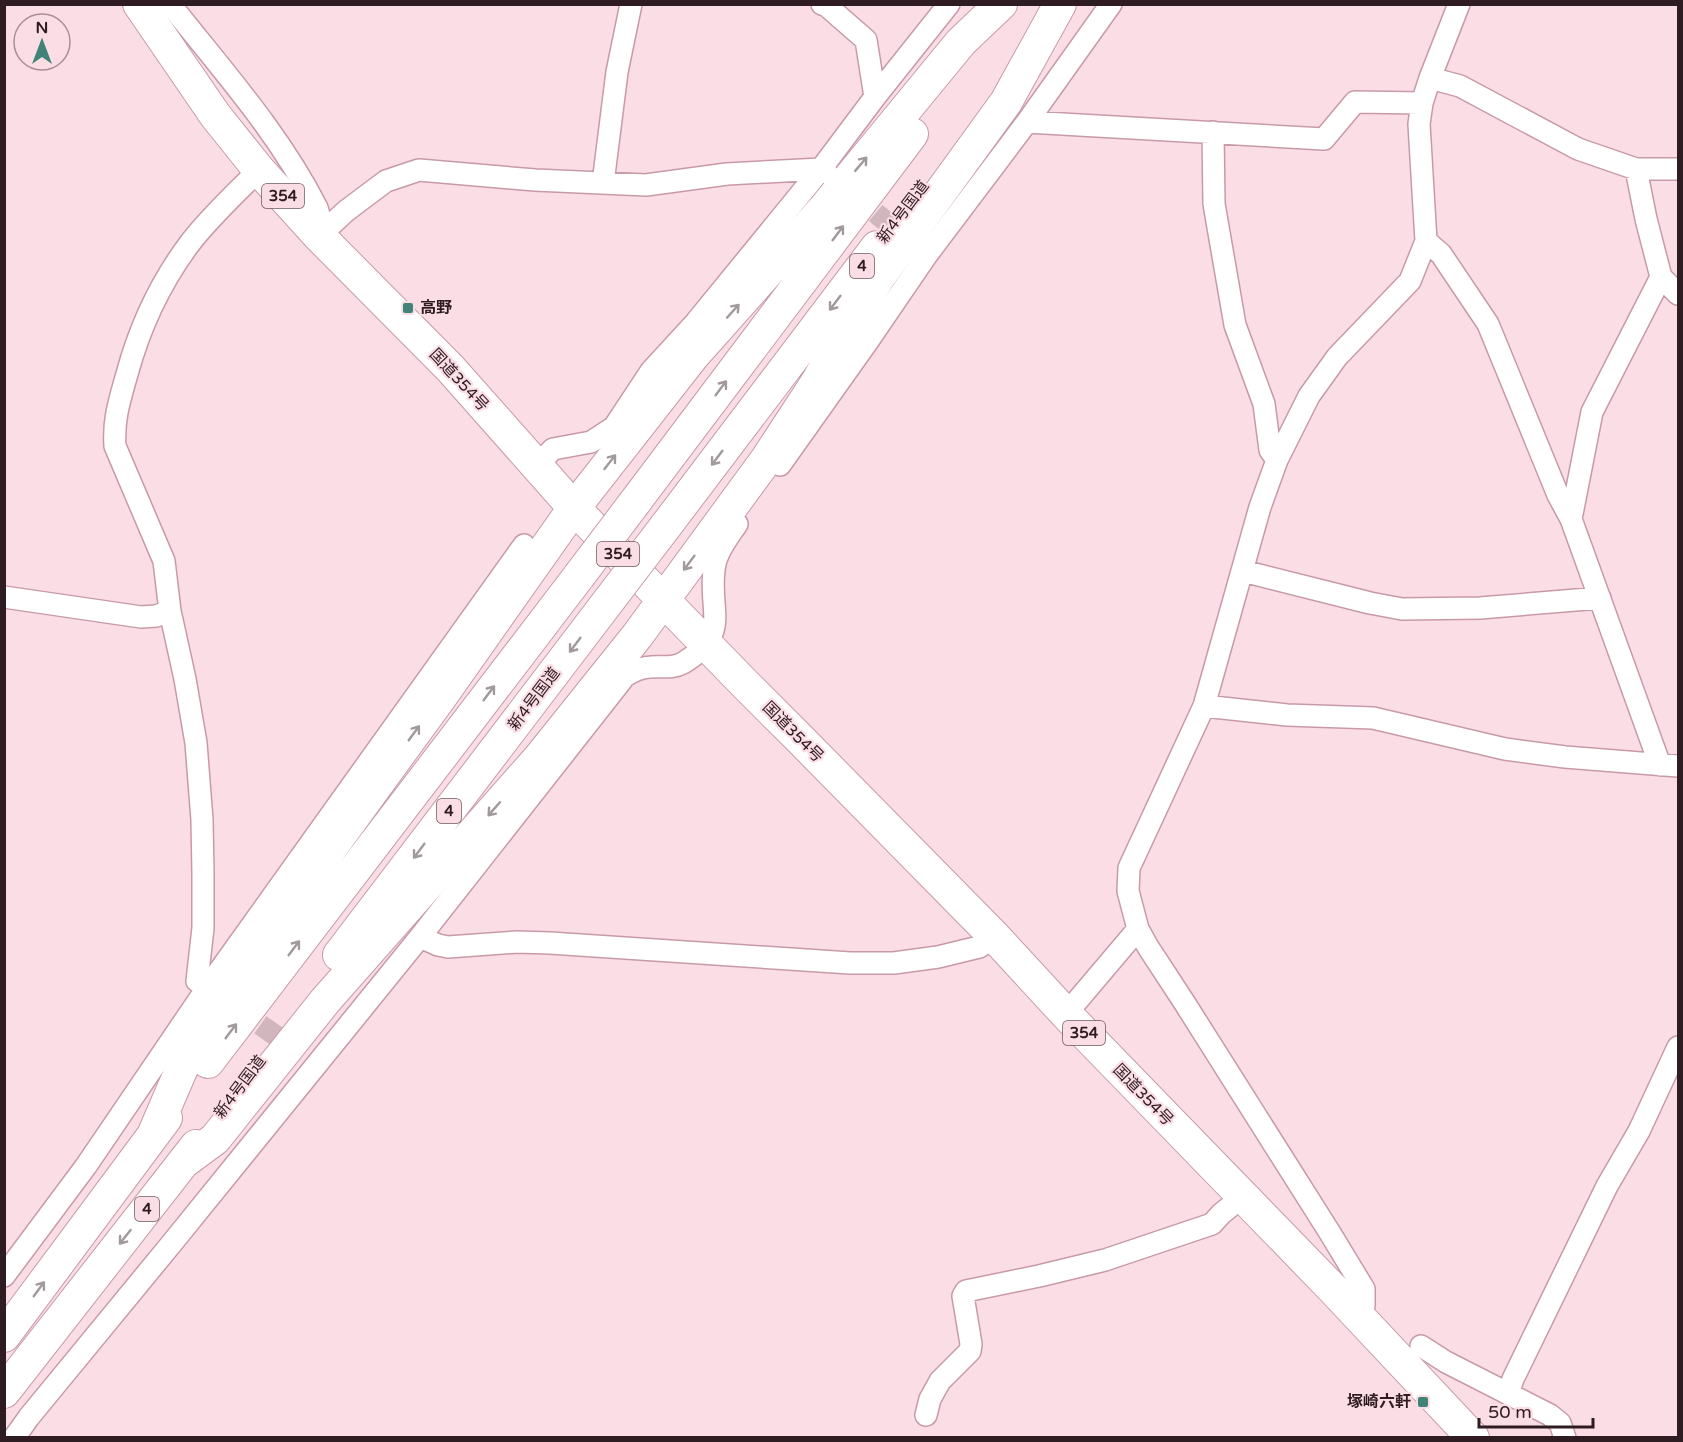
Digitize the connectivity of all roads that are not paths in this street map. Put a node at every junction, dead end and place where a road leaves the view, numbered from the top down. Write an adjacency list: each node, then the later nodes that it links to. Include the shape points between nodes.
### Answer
1 (139, 4): 18 (highway, 国道354号 / 354, via 215,115)
2 (170, 4): 21 (street, via 275,137 317,208)
3 (631, 4): 20 (street, via 616,72)
4 (949, 4): 12 (street)
5 (1001, 4): 27 (highway, one-way to 5, via 693,356 828,204 961,42)
6 (1009, 4): 46 (highway, 4, one-way to 6, bridge)
7 (1059, 4): 33 (highway, one-way to 33, via 1006,102 879,277 766,460); 47 (highway, 新4号国道 / 4, one-way to 47, bridge)
8 (1110, 4): 14 (street)
9 (1459, 4): 11 (street)
10 (826, 5): 12 (street, via 867,40)
11 (1430, 78): 13 (street); 16 (street, via 1460,86 1578,149)
12 (874, 97): 19 (street)
13 (1422, 104): 15 (street, via 1355,102 1324,139); 22 (street, via 1419,124)
14 (1027, 122): 15 (street); 35 (street, via 921,251 868,341 720,550 714,572 715,626)
15 (1214, 132): 25 (street, via 1214,204 1236,325 1264,404 1270,450)
16 (1636, 169): 17 (street); 23 (street)
17 (1678, 169)
18 (259, 170): 21 (highway, 国道354号 / 354); 34 (street, via 219,209 169,272 144,320 116,414 115,446 164,561)
19 (827, 173): 20 (street, via 727,174 646,185); 26 (street, via 651,371 614,427 591,442 553,449)
20 (603, 183): 21 (street, via 419,170 386,182)
21 (319, 236): 26 (highway, 国道354号 / 354, via 450,368)
22 (1426, 241): 25 (street, via 1410,280 1337,357 1309,396); 28 (street, via 1441,254 1488,324)
23 (1661, 276): 24 (street); 28 (street, via 1592,412)
24 (1678, 294)
25 (1277, 460): 30 (street)
26 (536, 466): 27 (highway, 国道354号 / 354)
27 (574, 508): 33 (highway, 国道354号 / 354); 46 (highway, one-way to 27, via 182,1068 261,944)
28 (1571, 519): 32 (street)
29 (524, 545): 41 (street)
30 (1243, 571): 32 (street, via 1402,609 1480,608); 36 (street)
31 (4, 597): 34 (street, via 141,617)
32 (1599, 598): 37 (street)
33 (662, 600): 35 (highway, 国道354号 / 354); 47 (highway, one-way to 47, via 540,757 325,1001 216,1139)
34 (171, 611): 41 (street, via 196,743 203,874 197,981)
35 (706, 644): 39 (street, via 674,667 651,666 625,676); 40 (highway, 国道354号 / 354)
36 (1204, 706): 37 (street, via 1287,715 1373,718 1505,749); 38 (street, via 1129,868 1128,891)
37 (1669, 766)
38 (1138, 929): 42 (street); 50 (street, via 1364,1289)
39 (420, 937): 40 (street, via 448,946 550,943 894,963 979,947); 45 (street)
40 (995, 937): 42 (highway, 国道354号 / 354)
41 (211, 990): 49 (street)
42 (1066, 1014): 48 (highway, 国道354号 / 354)
43 (1678, 1047): 54 (street)
44 (299, 1052): 45 (street)
45 (317, 1064): 56 (street)
46 (154, 1133): 51 (highway, 4, one-way to 46)
47 (184, 1162): 53 (highway, 新4号国道 / 4, one-way to 53)
48 (1242, 1197): 50 (highway, 国道354号 / 354); 55 (street, via 1212,1224 1127,1253 966,1291 963,1296 970,1351 940,1381)
49 (4, 1276)
50 (1359, 1317): 57 (highway, 国道354号 / 354)
51 (4, 1336)
52 (1421, 1346): 54 (street)
53 (4, 1392)
54 (1508, 1394): 58 (street, via 1550,1415)
55 (926, 1414)
56 (14, 1437)
57 (1473, 1437)
58 (1566, 1437)

